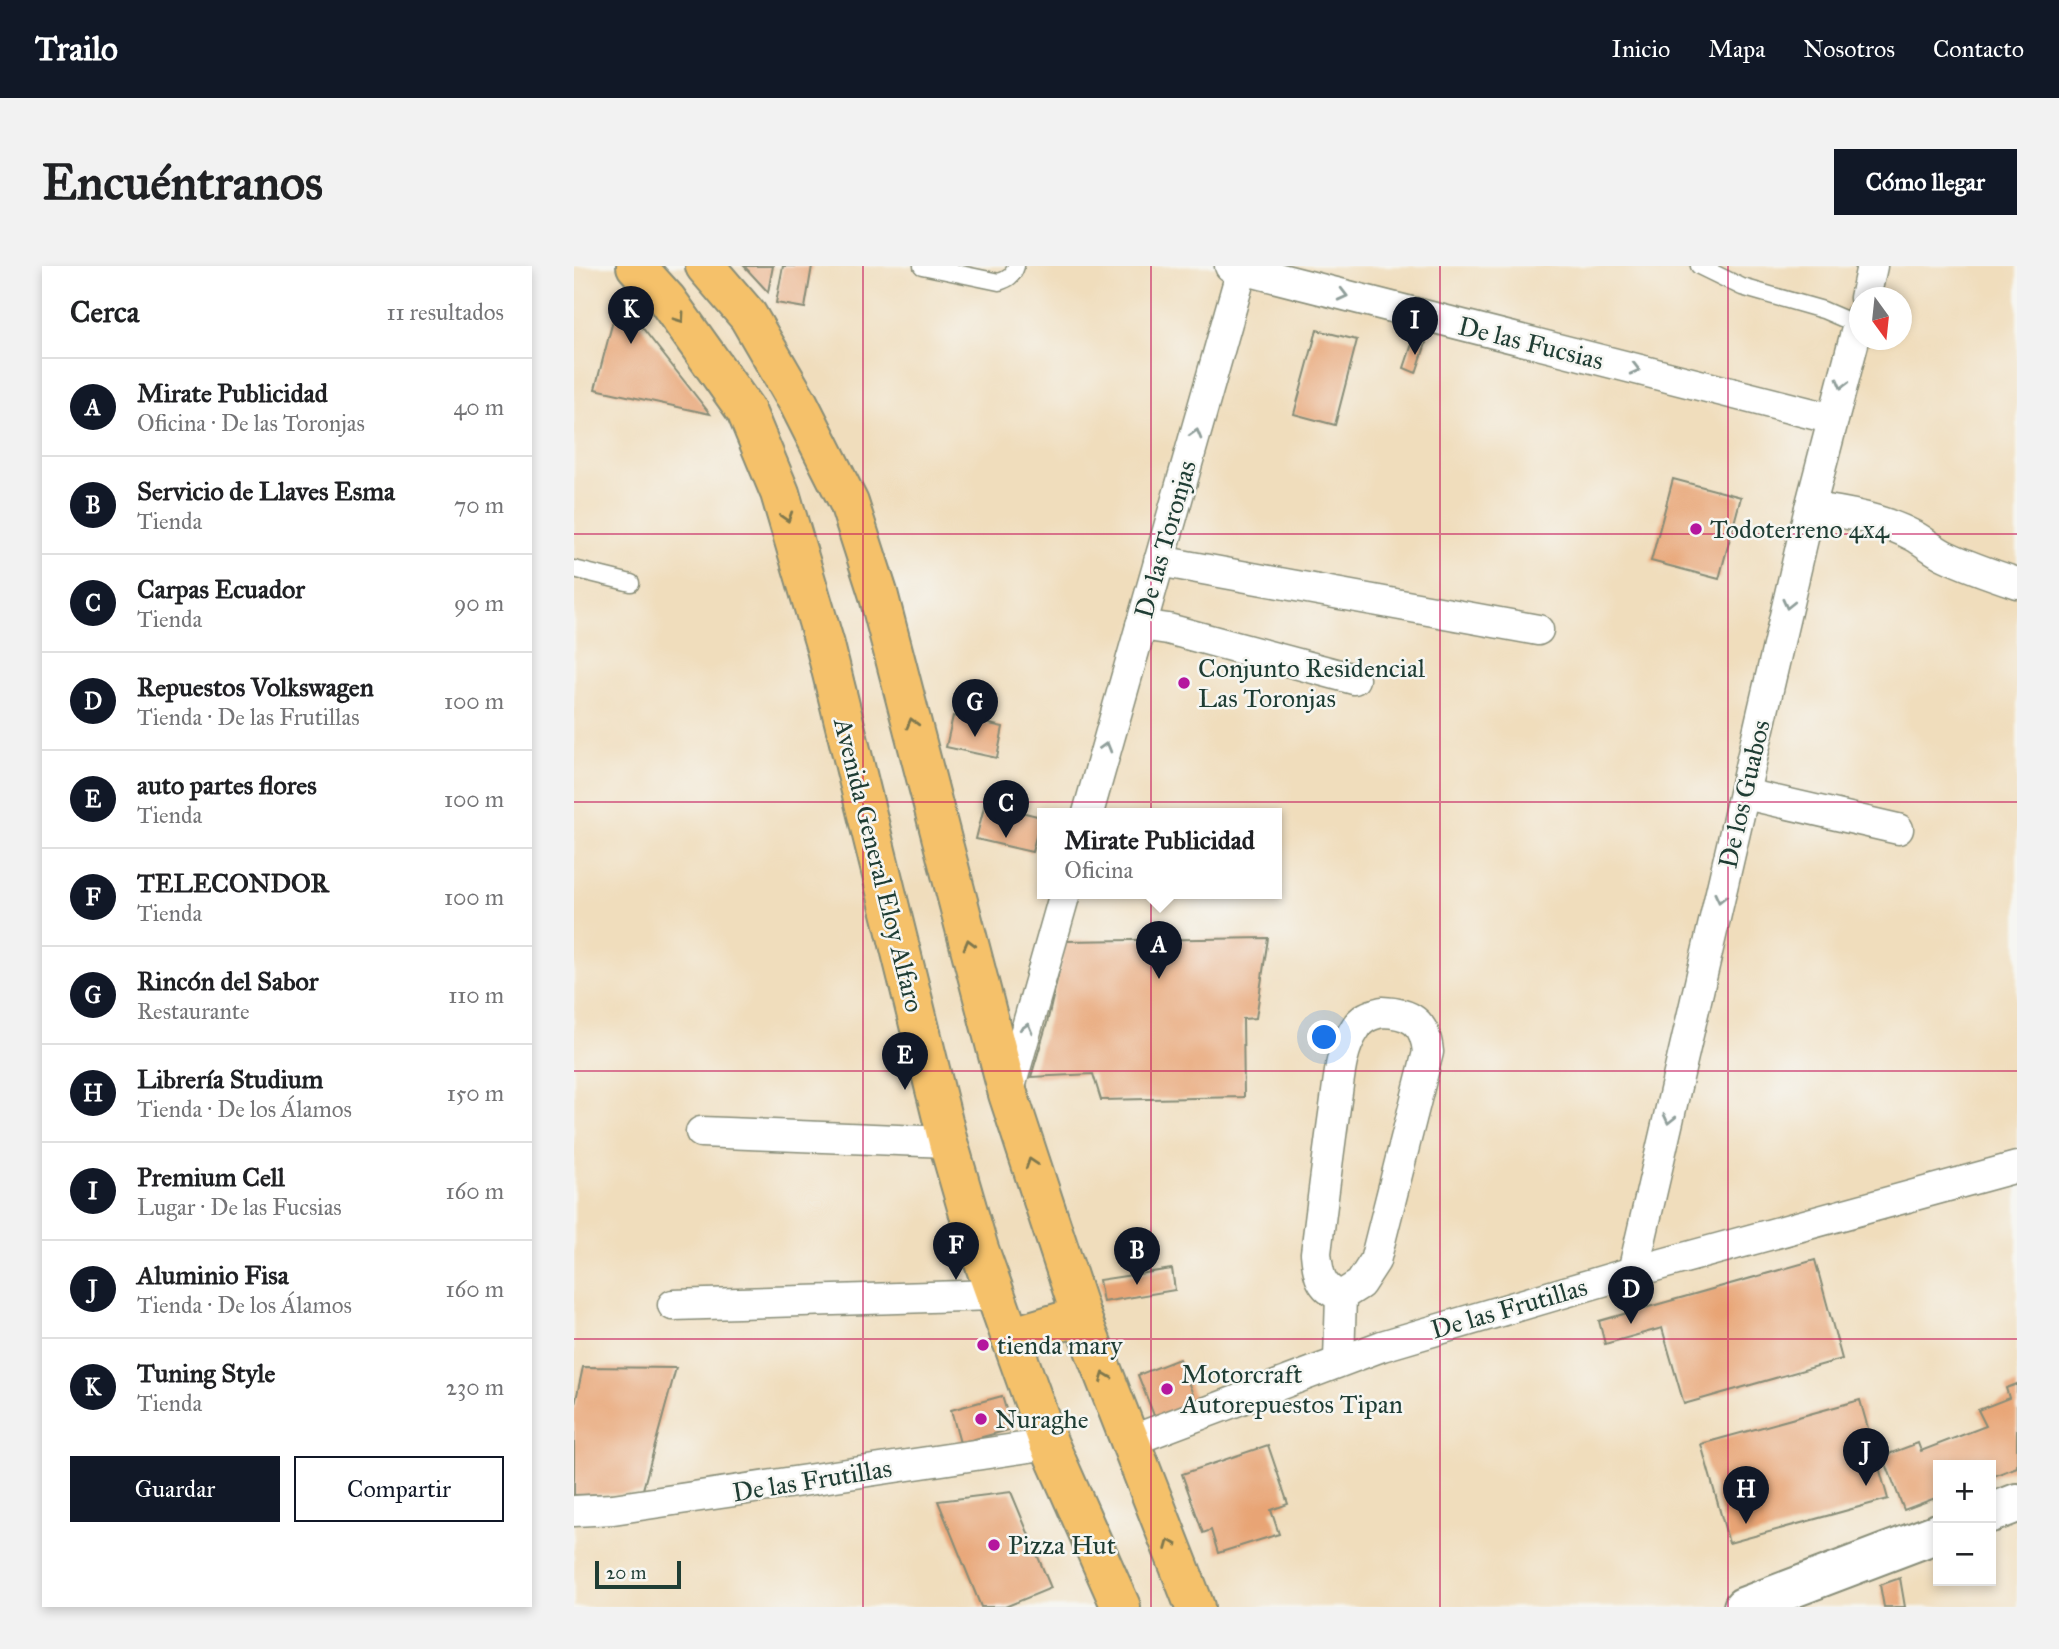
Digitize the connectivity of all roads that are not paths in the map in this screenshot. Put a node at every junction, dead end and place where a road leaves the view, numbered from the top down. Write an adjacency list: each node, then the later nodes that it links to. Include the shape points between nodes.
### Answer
1 (636, 266): 26 (main road, Avenida General Eloy Alfaro, one-way to 26, via 667,300 746,411 780,493 825,645)
2 (705, 266): 24 (main road, one-way to 2, via 878,593 849,503 748,316)
3 (922, 266): 4 (lane, via 999,282 1008,279)
4 (1016, 266)
5 (1699, 266): 9 (lane, via 1742,287 1823,310)
6 (1872, 266): 8 (street, De los Guabos)
7 (1238, 267): 11 (street, De las Fucsias, one-way to 11); 13 (street, De las Toronjas, one-way to 7)
8 (1867, 287)
9 (1849, 312)
10 (1851, 350): 11 (street, De los Guabos, one-way to 11)
11 (1833, 419): 12 (street, De los Guabos)
12 (1810, 508): 16 (street, via 1881,522 1942,554); 20 (street, De los Guabos, one-way to 20)
13 (1159, 561): 17 (street, De las Toronjas); 18 (street)
14 (574, 569): 15 (lane)
15 (631, 583)
16 (2017, 583)
17 (1141, 625): 19 (street); 21 (street, De las Toronjas, one-way to 17)
18 (1538, 630)
19 (1354, 679)
20 (1745, 794): 22 (street); 28 (street, De los Guabos, one-way to 28)
21 (1089, 808)
22 (1898, 829)
23 (1063, 899): 24 (street, one-way to 23)
24 (1008, 1094): 32 (main road, one-way to 24)
25 (701, 1132): 26 (street)
26 (948, 1142): 29 (main road, Avenida General Eloy Alfaro)
27 (2017, 1167): 28 (street, De las Frutillas)
28 (1633, 1272): 34 (street, De las Frutillas)
29 (994, 1295): 31 (street); 33 (main road, Avenida General Eloy Alfaro)
30 (1341, 1296): 30 (street, via 1360,1284 1375,1261 1428,1052 1422,1029 1406,1015 1369,1015 1354,1030 1343,1059 1316,1253 1324,1284); 34 (street)
31 (673, 1305)
32 (1081, 1316): 33 (main road); 35 (main road, one-way to 32)
33 (1010, 1337): 36 (main road, Avenida General Eloy Alfaro)
34 (1339, 1360): 35 (street, De las Frutillas)
35 (1130, 1441): 43 (main road, one-way to 35)
36 (1049, 1444): 38 (street, De las Frutillas, via 613,1510); 42 (main road, Avenida General Eloy Alfaro)
37 (2017, 1503): 39 (street)
38 (574, 1511)
39 (1996, 1511)
40 (1933, 1535): 41 (street)
41 (1749, 1606)
42 (1121, 1607)
43 (1195, 1607)

